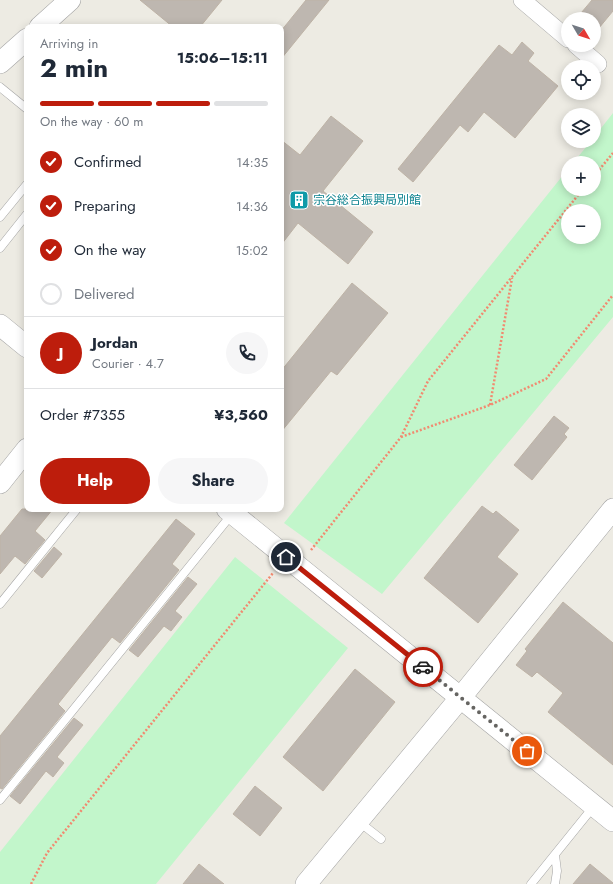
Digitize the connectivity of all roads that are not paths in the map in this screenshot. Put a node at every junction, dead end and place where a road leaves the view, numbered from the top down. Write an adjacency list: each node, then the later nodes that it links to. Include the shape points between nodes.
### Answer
1 (70, 0): 3 (street)
2 (522, 0): 4 (street)
3 (48, 23)
4 (561, 32)
5 (24, 42): 8 (street)
6 (584, 52): 7 (street)
7 (593, 60)
8 (0, 64)
9 (0, 87): 10 (lane)
10 (24, 107)
11 (24, 188): 12 (lane)
12 (0, 217)
13 (24, 218): 14 (lane)
14 (0, 248)
15 (0, 325): 16 (street)
16 (24, 345)
17 (24, 453): 18 (street)
18 (0, 482)
19 (613, 509): 24 (street)
20 (75, 512): 23 (lane)
21 (229, 512): 25 (lane)
22 (231, 512): 24 (street)
23 (0, 604)
24 (461, 697): 26 (street); 27 (street)
25 (0, 800)
26 (594, 806): 28 (street); 30 (lane)
27 (358, 821): 29 (lane); 31 (street)
28 (613, 821)
29 (381, 839)
30 (555, 855): 32 (lane); 33 (lane)
31 (306, 884)
32 (531, 884)
33 (555, 884)

